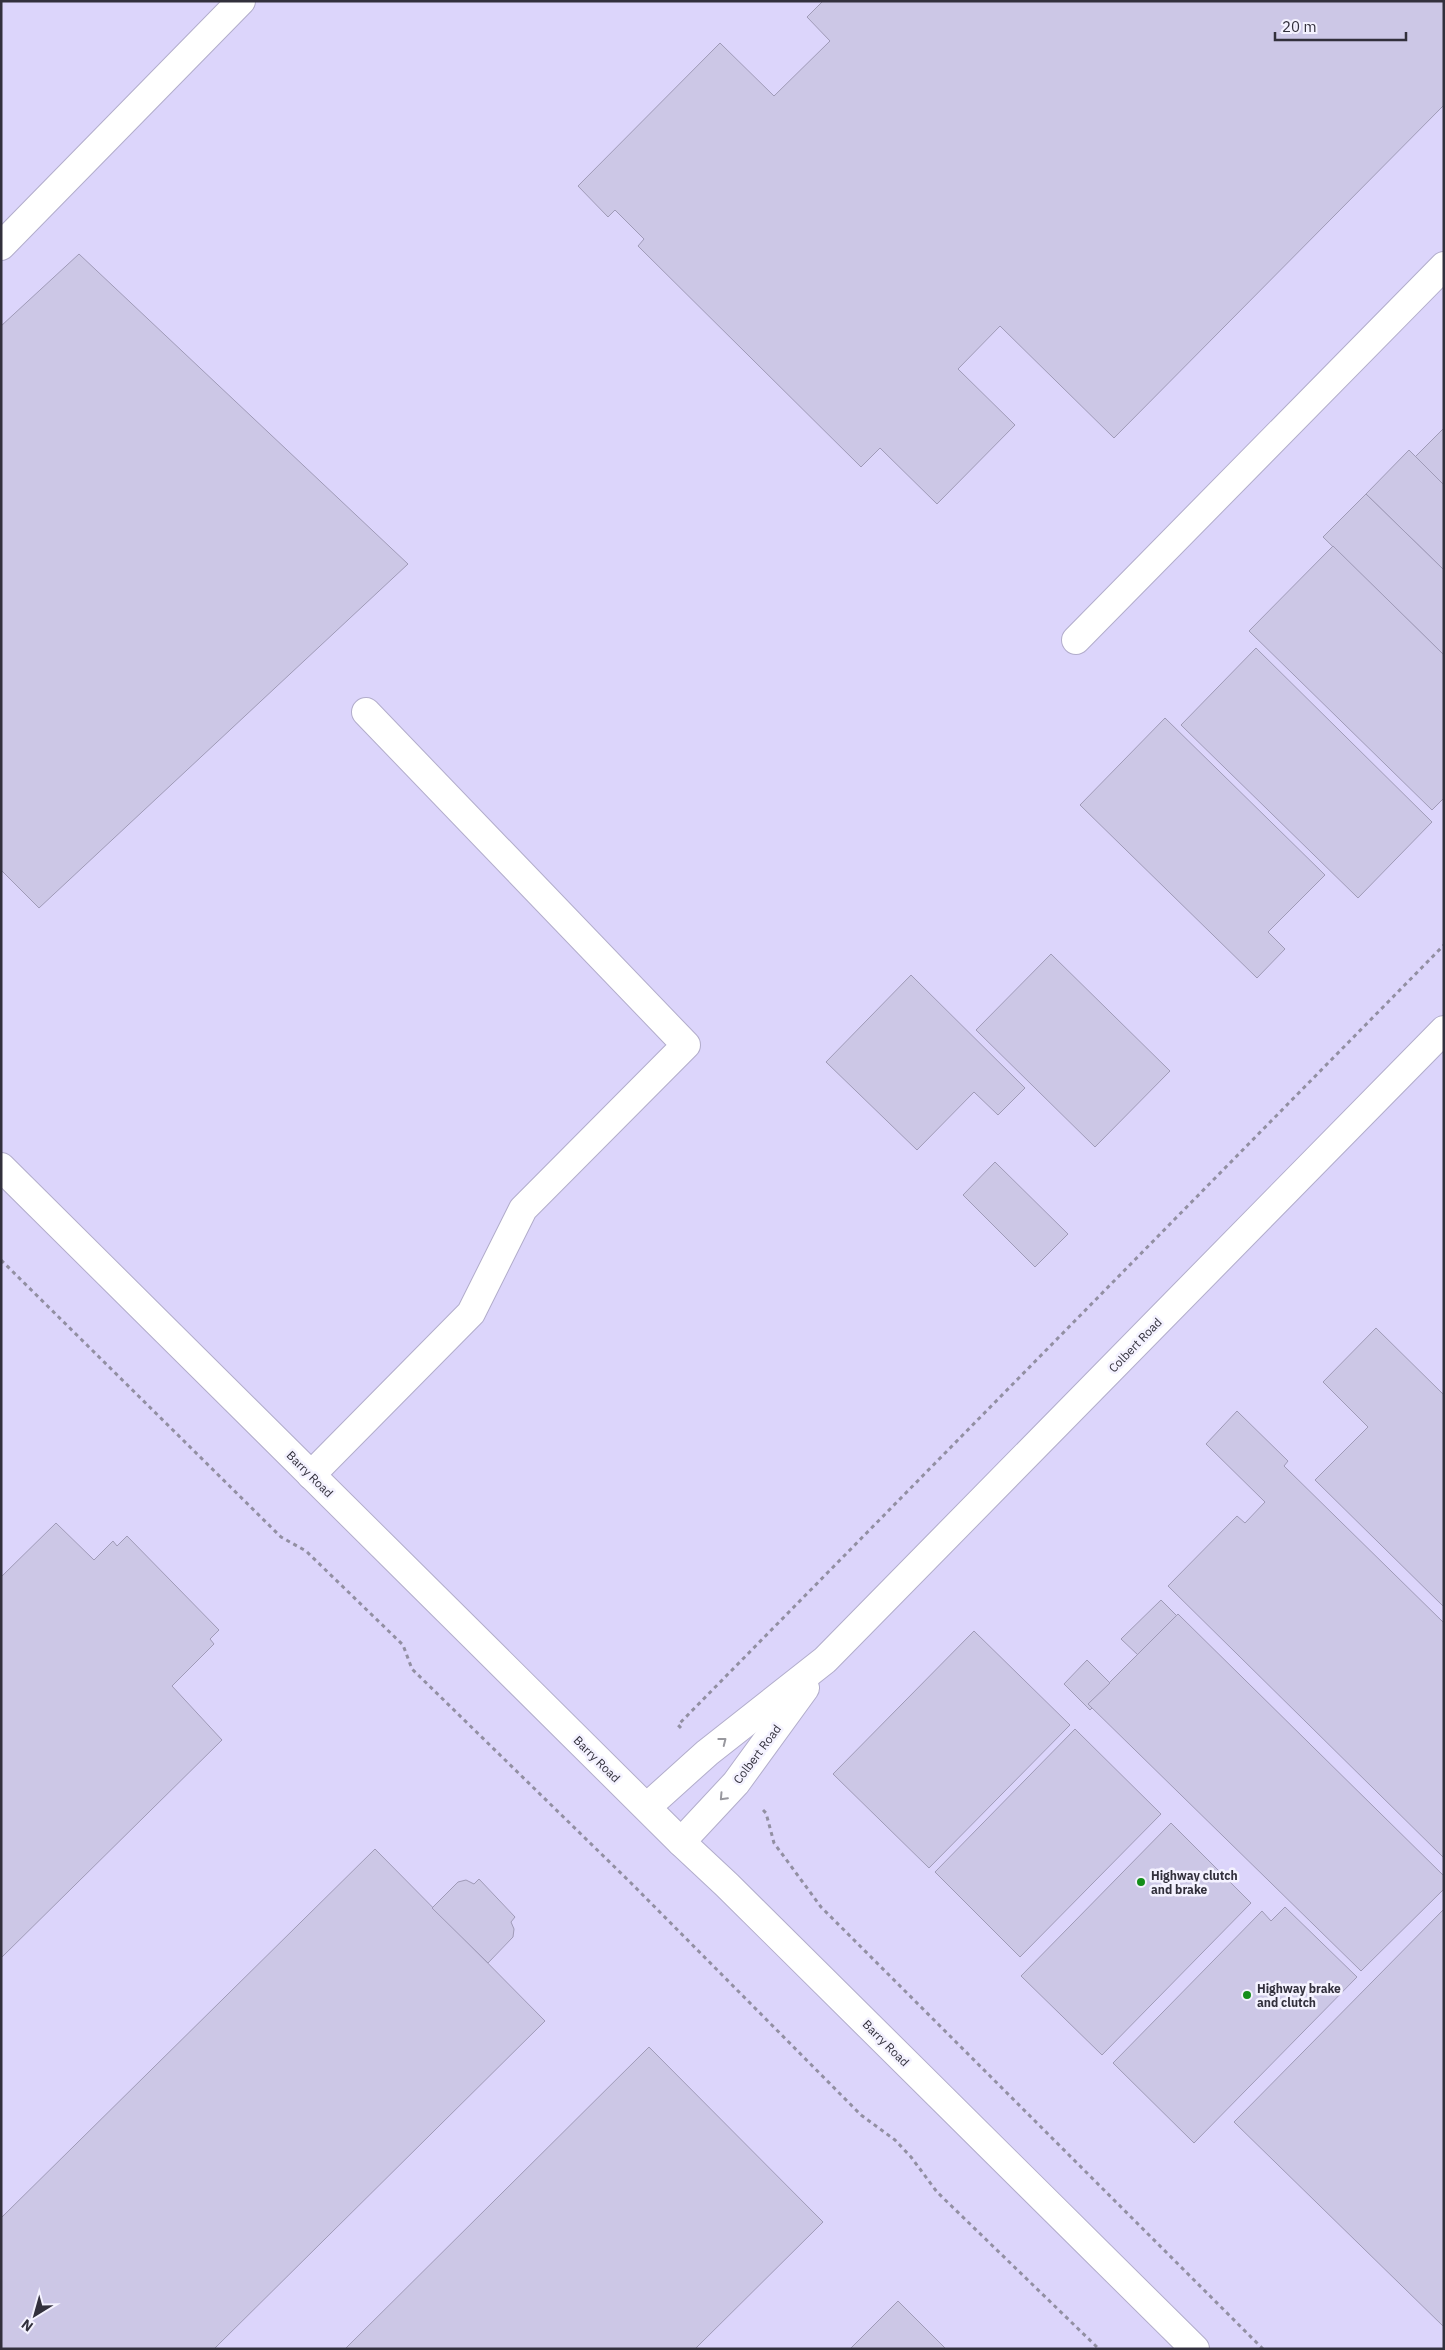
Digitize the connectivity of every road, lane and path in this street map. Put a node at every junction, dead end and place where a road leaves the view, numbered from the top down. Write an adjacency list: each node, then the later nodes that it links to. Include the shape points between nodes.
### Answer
1 (241, 1): 2 (street)
2 (1, 246)
3 (1444, 266): 4 (street)
4 (1076, 640)
5 (366, 712): 10 (street, via 686,1045 523,1209 471,1313)
6 (1444, 945): 12 (path, via 678,1725)
7 (1444, 1030): 11 (street, Colbert Road)
8 (1, 1167): 10 (street, Barry Road)
9 (1, 1260): 16 (path, via 281,1537 306,1550 396,1638 403,1645 412,1669 625,1877 861,2116 895,2140 937,2192)
10 (311, 1475): 14 (street, Barry Road)
11 (825, 1660): 12 (street, Colbert Road, one-way to 11); 13 (street, Colbert Road)
12 (707, 1753): 14 (street, Colbert Road)
13 (736, 1783): 15 (street, Colbert Road, one-way to 15); 18 (path, via 766,1813 774,1843 821,1907)
14 (647, 1808): 15 (street, Barry Road)
15 (681, 1842): 17 (street, Barry Road)
16 (1099, 2349)
17 (1195, 2349)
18 (1263, 2349)

